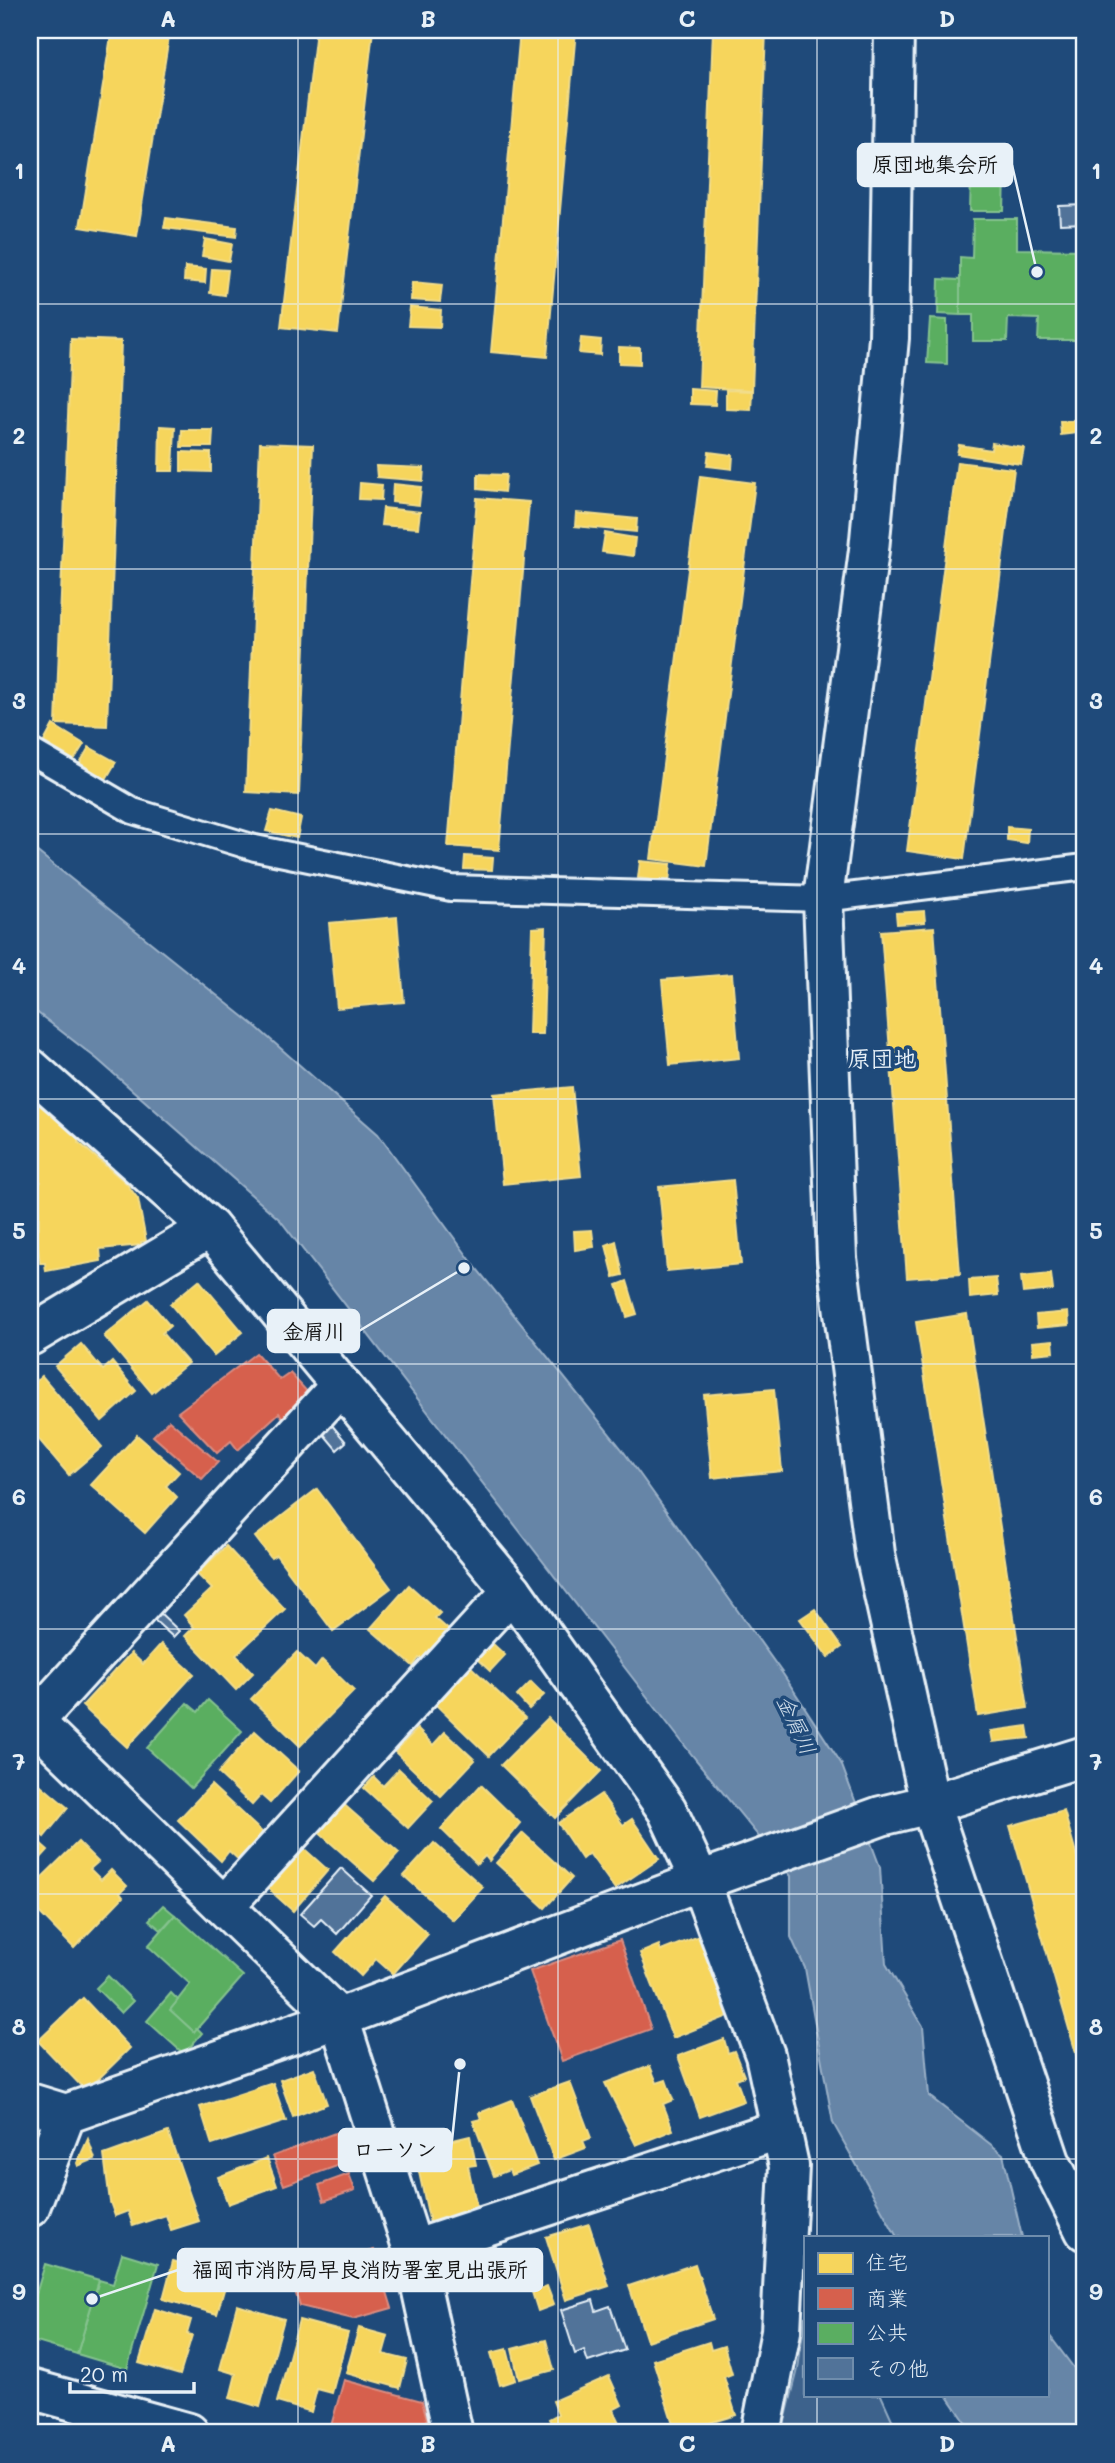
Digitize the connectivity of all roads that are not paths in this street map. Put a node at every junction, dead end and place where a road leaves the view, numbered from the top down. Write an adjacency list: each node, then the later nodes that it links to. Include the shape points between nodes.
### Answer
1 (894, 30): 4 (street, via 889,338 869,550)
2 (30, 751): 4 (lane, via 133,811 255,848 451,888)
3 (1085, 867): 4 (lane)
4 (823, 899): 12 (street, via 837,1258 875,1554)
5 (30, 1068): 6 (street)
6 (209, 1228): 7 (street); 8 (street)
7 (30, 1336)
8 (341, 1385): 9 (street); 10 (street)
9 (512, 1591): 13 (street, via 667,1810); 14 (street)
10 (31, 1722): 14 (street)
11 (1085, 1756): 12 (street)
12 (930, 1804): 13 (street, via 881,1816); 20 (street, via 1050,2161)
13 (700, 1881): 15 (street); 18 (street, via 765,2055)
14 (224, 1906): 15 (street)
15 (339, 2018): 17 (street); 21 (street)
16 (30, 2103): 17 (street)
17 (66, 2114): 19 (street)
18 (781, 2129): 21 (street); 25 (street, via 789,2166 781,2331)
19 (30, 2207)
20 (1085, 2231)
21 (413, 2250): 24 (street)
22 (30, 2389): 23 (street)
23 (189, 2433)
24 (453, 2433)
25 (761, 2433)

